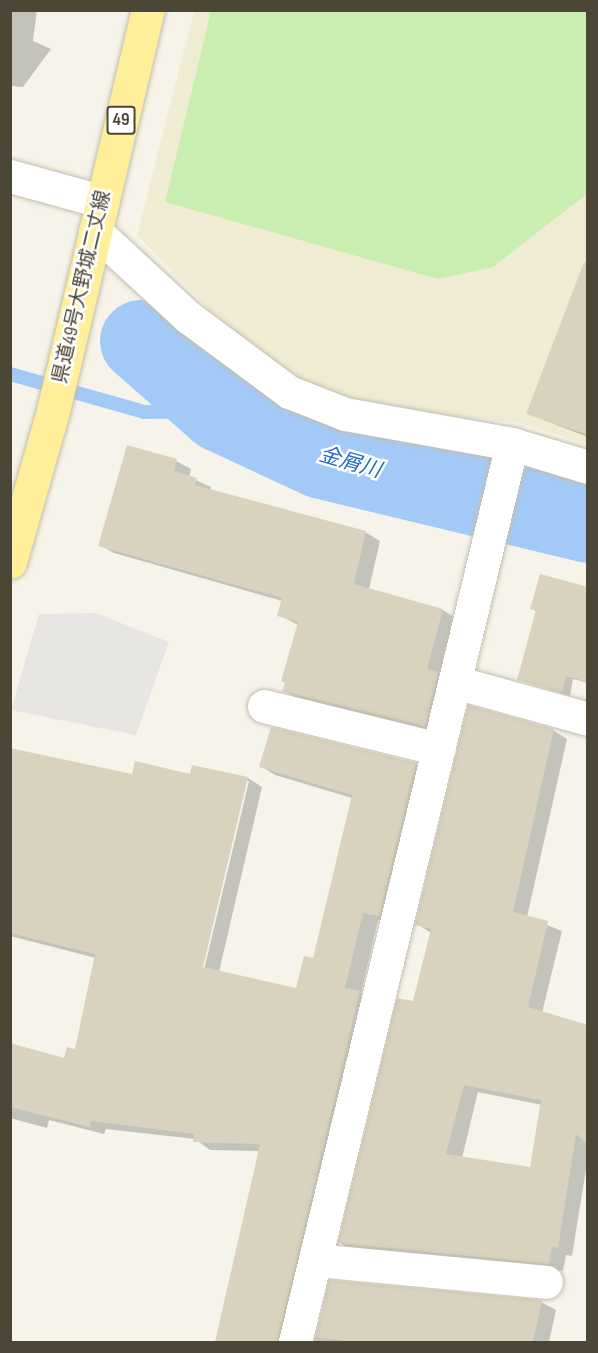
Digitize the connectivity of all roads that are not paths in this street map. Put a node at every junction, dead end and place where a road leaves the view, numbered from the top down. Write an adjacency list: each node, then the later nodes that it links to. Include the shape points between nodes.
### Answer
1 (148, 10): 3 (main road, 県道49号大野城二丈線 / 49)
2 (10, 176): 3 (street)
3 (92, 221): 4 (street, via 188,317 289,392 345,414); 6 (main road, 県道49号大野城二丈線 / 49, via 53,411)
4 (510, 454): 5 (street); 8 (street)
5 (588, 467)
6 (20, 486): 7 (main road, 県道49号大野城二丈線 / 49)
7 (10, 562)
8 (455, 682): 10 (street); 11 (street)
9 (264, 706): 11 (street)
10 (588, 719)
11 (439, 749): 12 (street)
12 (315, 1260): 13 (street); 14 (street)
13 (546, 1282)
14 (295, 1342)

